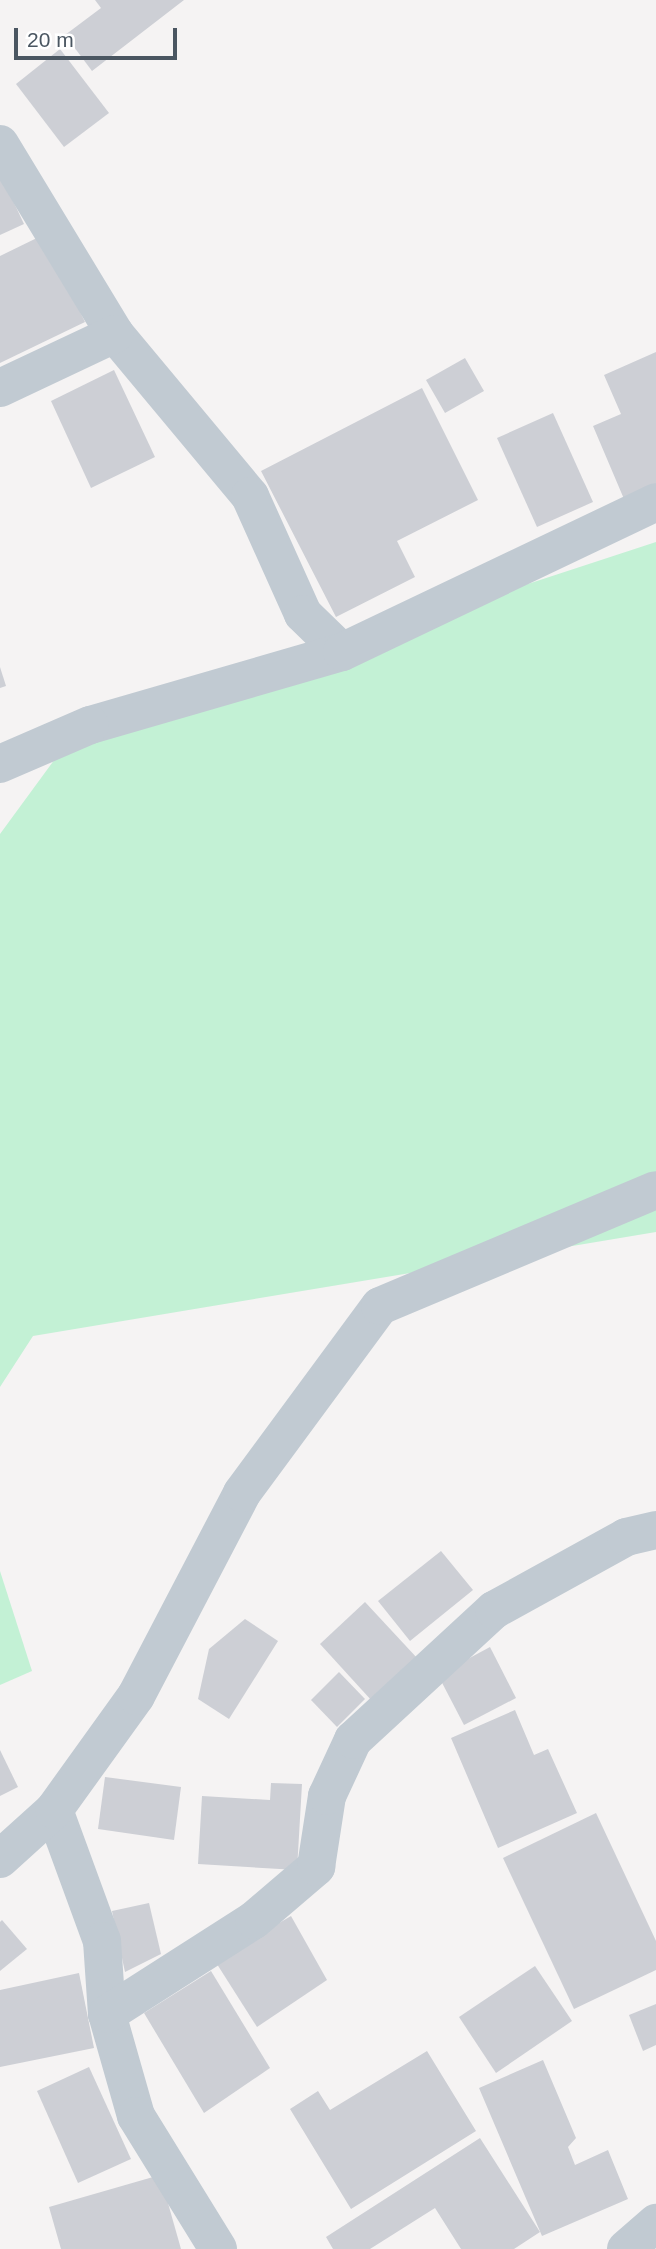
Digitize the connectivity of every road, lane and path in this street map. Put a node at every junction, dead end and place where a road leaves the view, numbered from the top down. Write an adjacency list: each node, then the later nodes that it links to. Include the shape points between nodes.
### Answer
1 (0, 144): 2 (street)
2 (115, 334): 3 (street); 5 (street, via 250,496 303,614)
3 (0, 388)
4 (656, 502): 5 (street)
5 (342, 652): 6 (street, via 90,725)
6 (0, 764)
7 (656, 1190): 9 (street, via 380,1306 242,1493 136,1696)
8 (656, 1530): 11 (street, via 626,1538 494,1610 353,1740 327,1796 316,1867 254,1920)
9 (54, 1810): 10 (street); 11 (street, via 102,1941)
10 (0, 1859)
11 (107, 2014): 13 (street, via 136,2116)
12 (656, 2223): 14 (street)
13 (218, 2249)
14 (626, 2249)

